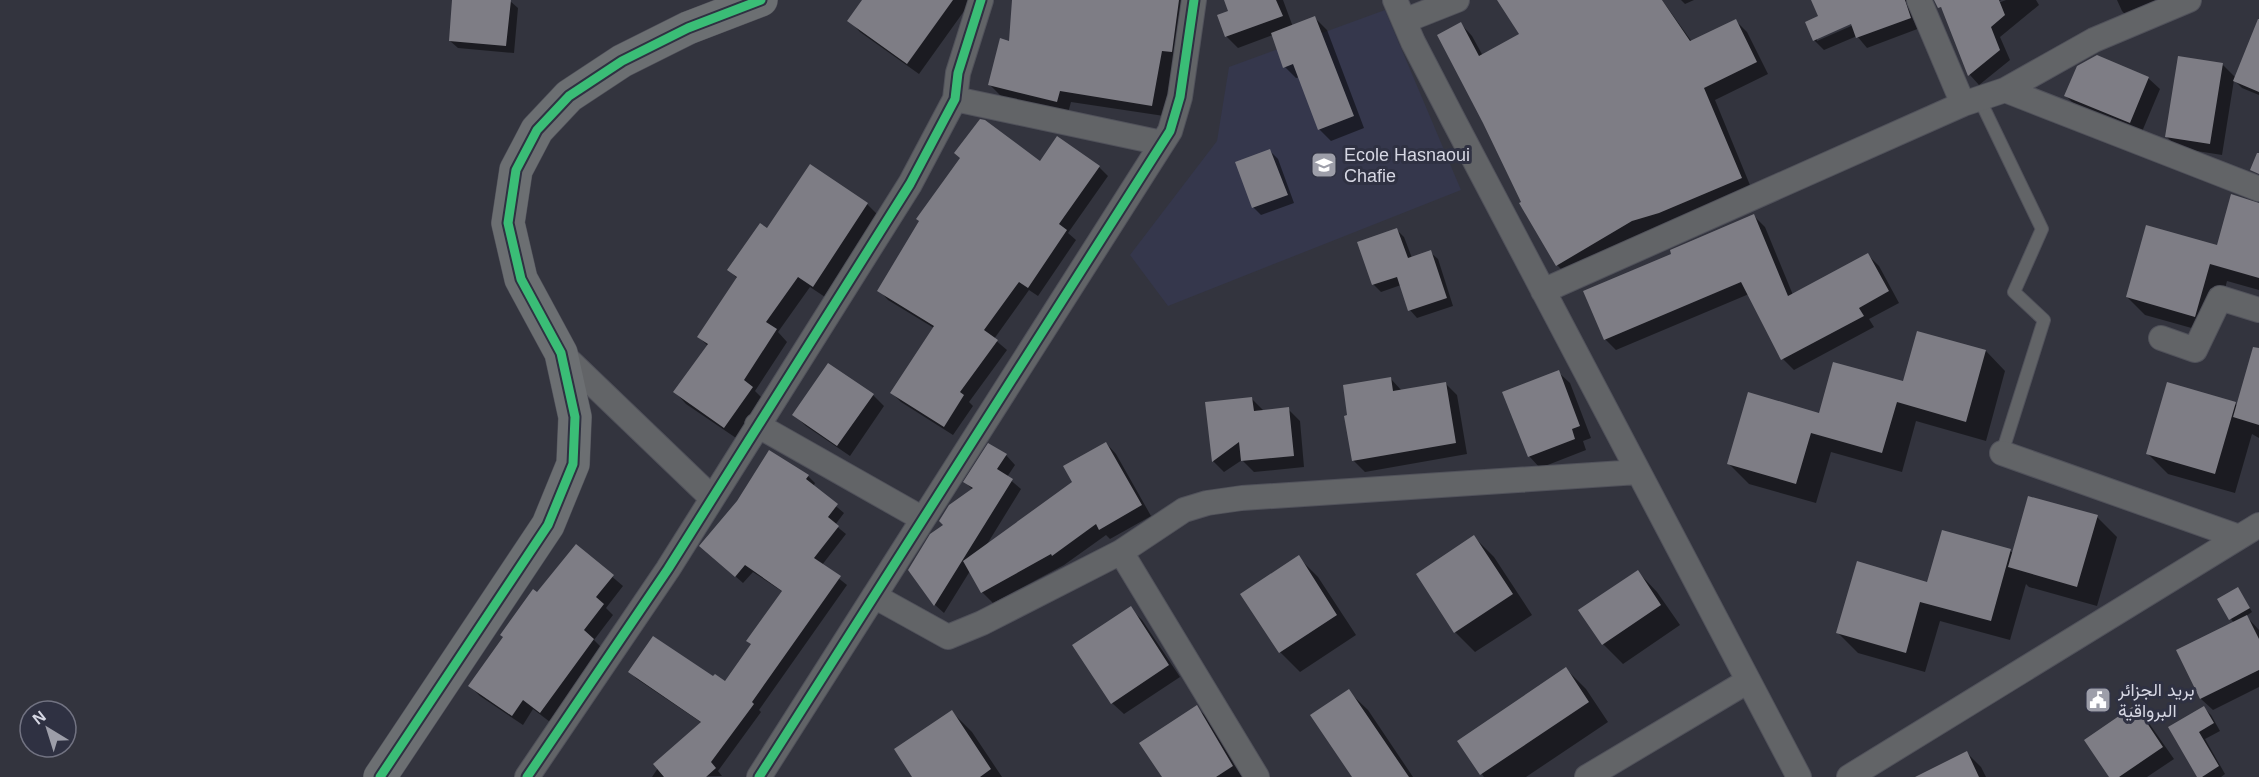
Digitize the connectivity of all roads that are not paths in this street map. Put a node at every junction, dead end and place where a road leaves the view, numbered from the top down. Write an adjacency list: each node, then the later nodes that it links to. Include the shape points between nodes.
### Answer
1 (761, 0): 16 (street, via 688,28 622,61 569,96 537,130 516,170 508,223 521,279)
2 (981, 0): 9 (street, via 958,73)
3 (1194, 0): 11 (street, via 1180,97 1170,131)
4 (1457, 0): 7 (street)
5 (1918, 0): 10 (street)
6 (2189, 0): 8 (street, via 2094,40)
7 (1400, 11): 13 (street)
8 (2005, 90): 10 (street); 12 (street)
9 (955, 99): 11 (street); 17 (street, via 910,184)
10 (1971, 101): 13 (street); 18 (lane, via 2042,229 2013,292 2044,320)
11 (1162, 143): 21 (street)
12 (2259, 189)
13 (1543, 291): 19 (street)
14 (2259, 310): 15 (street, via 2220,298 2195,350)
15 (2161, 338)
16 (561, 353): 20 (street); 26 (street, via 575,417 573,464 548,525)
17 (757, 425): 20 (street); 21 (street)
18 (2002, 453): 22 (street)
19 (1638, 472): 23 (street, via 1207,503 1184,510); 25 (street)
20 (712, 498): 27 (street)
21 (923, 519): 24 (street)
22 (2249, 531): 32 (street)
23 (1121, 552): 24 (street, via 948,637); 29 (street)
24 (874, 596): 28 (street)
25 (1748, 681): 30 (street); 31 (street)
26 (380, 777)
27 (527, 777)
28 (759, 777)
29 (1257, 777)
30 (1587, 777)
31 (1799, 777)
32 (1849, 777)

